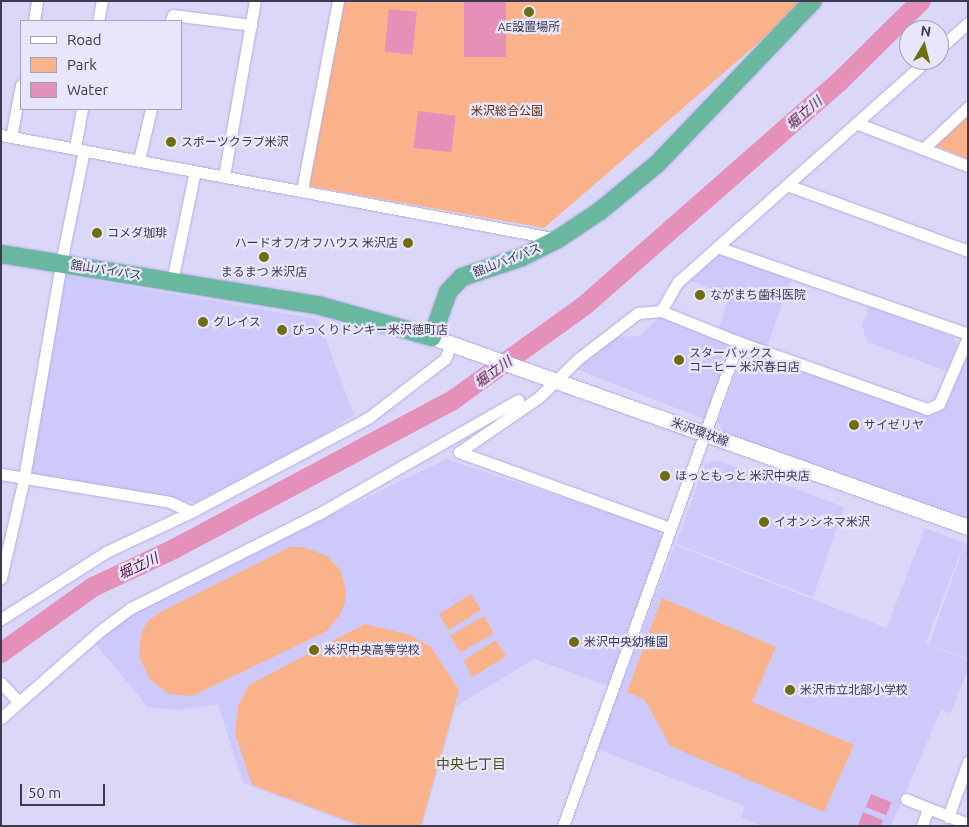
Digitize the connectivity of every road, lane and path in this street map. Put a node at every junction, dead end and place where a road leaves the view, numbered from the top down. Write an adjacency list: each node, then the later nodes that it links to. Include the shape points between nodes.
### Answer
1 (37, 1): 6 (street)
2 (102, 1): 7 (street)
3 (255, 1): 10 (street)
4 (338, 1): 26 (street)
5 (814, 1): 27 (highway, 舘山バイパス, via 658,163 600,211)
6 (34, 20)
7 (98, 20)
8 (171, 20): 10 (street, via 173,16)
9 (968, 23): 11 (street)
10 (251, 25): 24 (street)
11 (949, 40)
12 (916, 70): 17 (street)
13 (20, 88): 18 (street)
14 (968, 107): 20 (street)
15 (82, 110): 19 (street)
16 (151, 110): 21 (street)
17 (856, 123): 20 (street); 25 (street)
18 (6, 136): 19 (street)
19 (79, 149): 21 (street); 31 (street)
20 (923, 149): 22 (street)
21 (139, 160): 23 (street)
22 (968, 166)
23 (194, 171): 24 (street); 32 (street)
24 (224, 176): 26 (street)
25 (788, 184): 28 (street); 29 (street)
26 (302, 190): 27 (street)
27 (558, 239): 35 (highway, 舘山バイパス, via 522,257 462,277 448,292)
28 (717, 247): 33 (street, via 678,282); 34 (street)
29 (968, 251)
30 (1, 254): 31 (highway, 舘山バイパス)
31 (61, 263): 32 (highway, 舘山バイパス); 42 (street)
32 (172, 281): 35 (highway, 舘山バイパス, via 321,306)
33 (661, 311): 36 (street); 38 (street, via 638,313)
34 (968, 336): 36 (street, via 939,404 927,409)
35 (432, 337): 37 (main road, 米沢環状線)
36 (738, 342): 40 (street)
37 (451, 343): 38 (main road, 米沢環状線); 43 (street, via 445,359 390,404)
38 (555, 379): 40 (main road, 米沢環状線); 45 (street, via 538,398 460,452)
39 (518, 400): 49 (street, via 320,513 131,608)
40 (705, 434): 44 (main road, 米沢環状線); 45 (street)
41 (1, 474): 42 (street)
42 (24, 478): 43 (street, via 170,502); 46 (street)
43 (191, 512): 47 (street, via 106,552)
44 (968, 527)
45 (670, 528): 56 (street)
46 (1, 578)
47 (1, 619)
48 (5, 686): 49 (street)
49 (19, 702): 50 (street)
50 (1, 718)
51 (968, 762): 54 (street)
52 (906, 799): 53 (street)
53 (928, 809): 54 (street); 57 (street)
54 (948, 816): 55 (street)
55 (968, 824)
56 (563, 826)
57 (922, 826)

